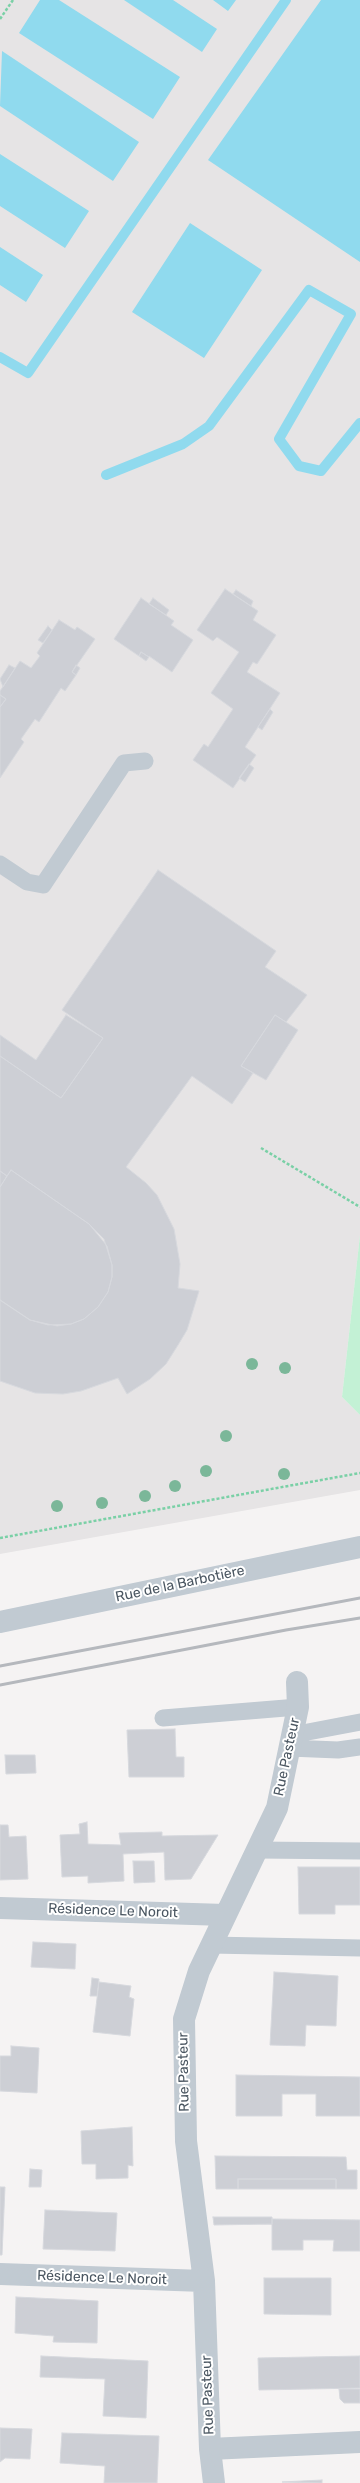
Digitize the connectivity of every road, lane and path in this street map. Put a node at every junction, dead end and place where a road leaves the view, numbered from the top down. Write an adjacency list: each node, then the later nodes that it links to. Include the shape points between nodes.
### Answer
1 (13, 0): 2 (path)
2 (0, 19)
3 (145, 761): 4 (lane, via 124,763 43,885 27,882)
4 (0, 864)
5 (261, 1148): 6 (path)
6 (360, 1207)
7 (360, 1473): 8 (path)
8 (0, 1538)
9 (360, 1547): 10 (street, Rue de la Barbotière)
10 (0, 1622)
11 (297, 1682): 12 (street, Rue Pasteur)
12 (298, 1707): 13 (lane); 15 (street, Rue Pasteur)
13 (163, 1718)
14 (360, 1722): 15 (lane)
15 (291, 1741): 16 (lane, via 338,1750); 17 (street, Rue Pasteur, via 277,1808)
16 (360, 1747)
17 (257, 1850): 18 (lane); 20 (street, Rue Pasteur)
18 (360, 1851)
19 (0, 1908): 20 (street, Résidence Le Noroit)
20 (226, 1915): 21 (street, Rue Pasteur)
21 (211, 1945): 22 (lane); 24 (street, Rue Pasteur, via 199,1971 184,2018 186,2141)
22 (360, 1948)
23 (0, 2274): 24 (street, Résidence Le Noroit)
24 (204, 2281): 26 (street, Rue Pasteur)
25 (360, 2442): 26 (street)
26 (210, 2449): 27 (street, Rue Pasteur)
27 (214, 2483)

